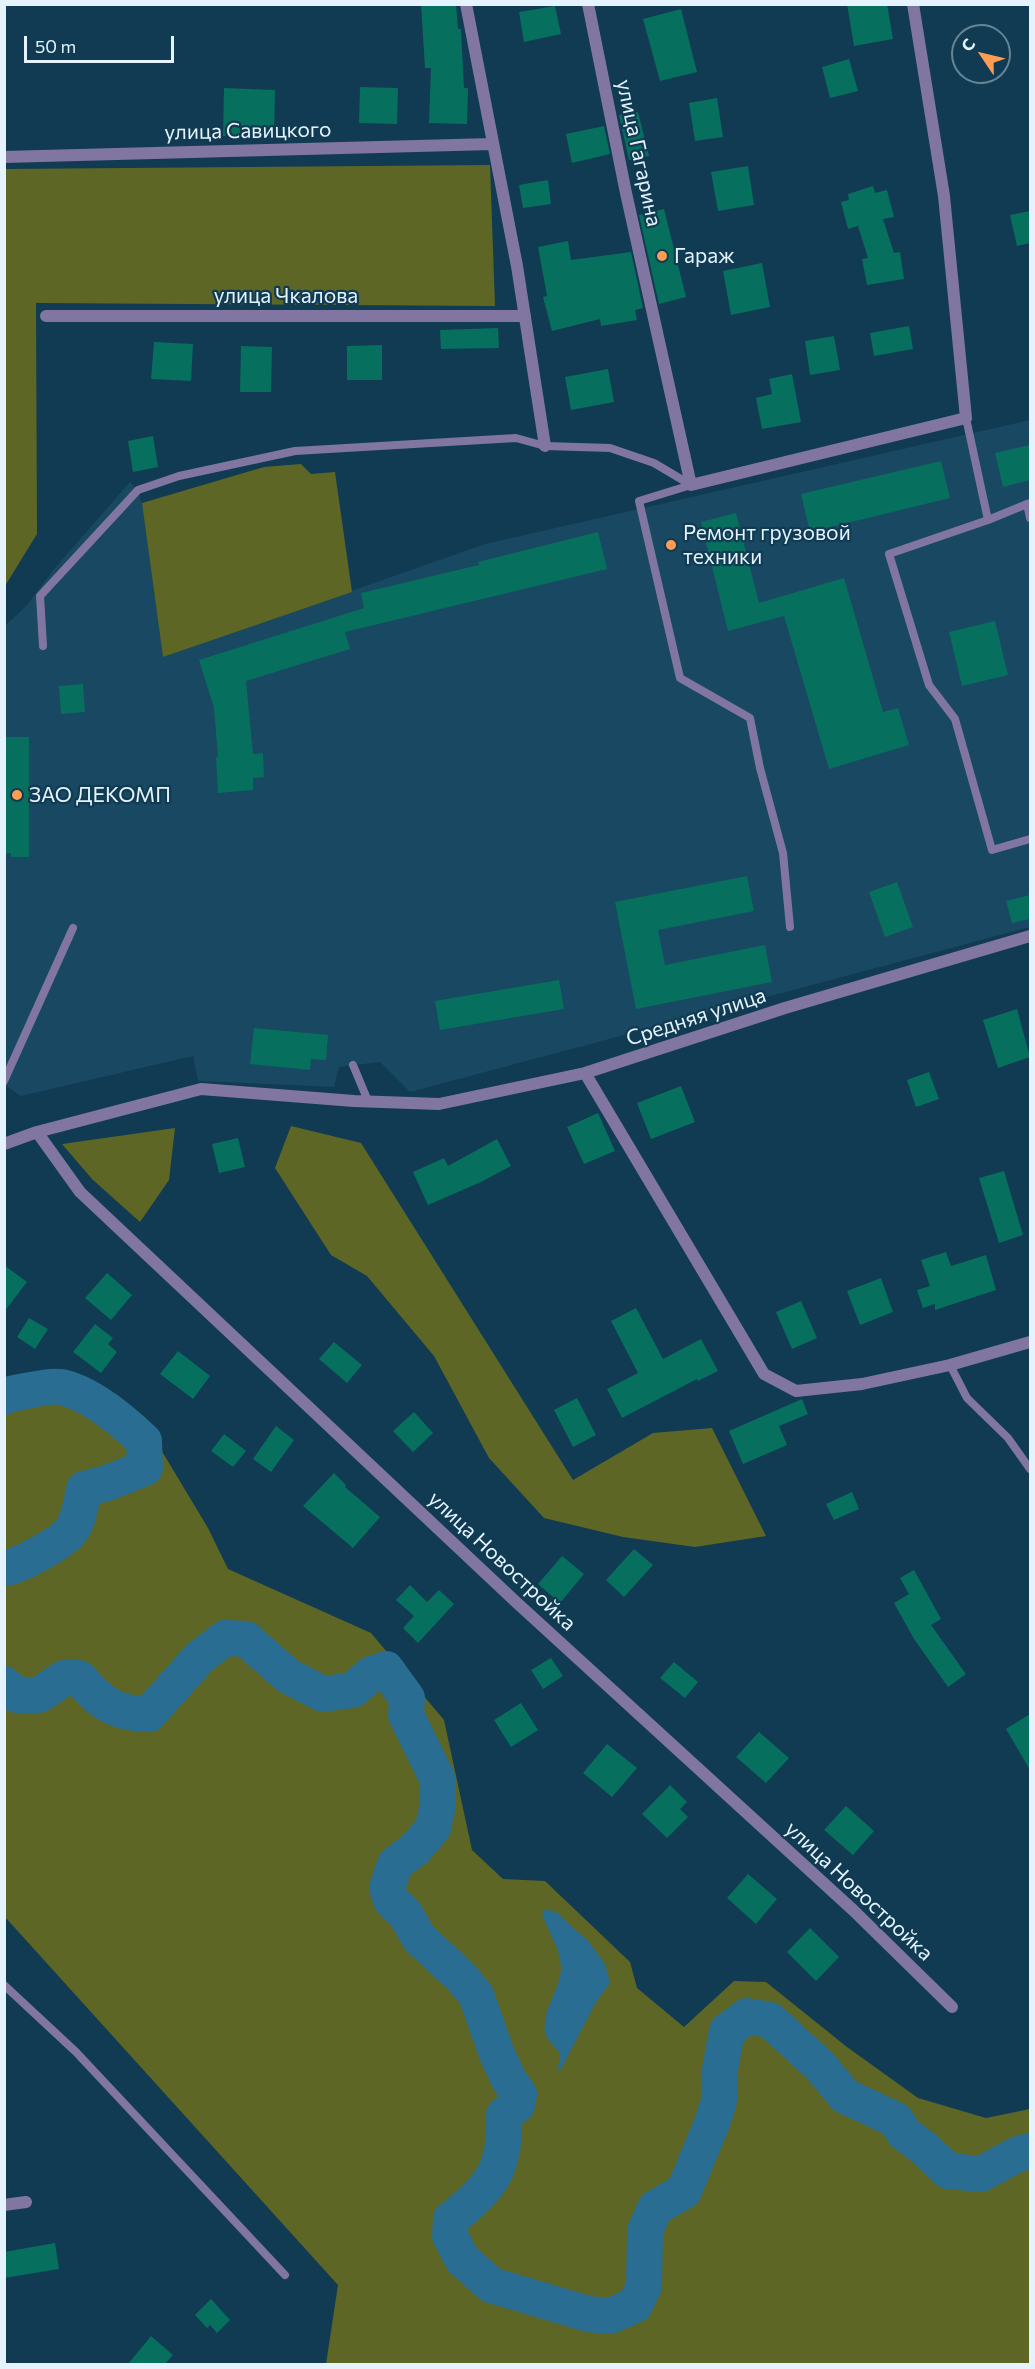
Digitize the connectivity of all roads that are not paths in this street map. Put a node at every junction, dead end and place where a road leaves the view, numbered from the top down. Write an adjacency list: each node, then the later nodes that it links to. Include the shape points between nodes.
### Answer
1 (466, 4): 4 (street)
2 (588, 4): 10 (street, улица Гагарина)
3 (913, 4): 8 (street, via 944,196)
4 (492, 144): 5 (street, улица Савицкого); 7 (street)
5 (4, 157)
6 (46, 316): 7 (street, улица Чкалова)
7 (525, 316): 9 (street)
8 (966, 418): 10 (street); 13 (lane)
9 (545, 446): 10 (lane, via 610,448 654,463); 14 (lane, via 516,438 295,451 138,490 40,596)
10 (690, 485): 16 (lane, via 639,501 680,678 750,717 783,854)
11 (1029, 503): 12 (lane); 13 (lane)
12 (1030, 518)
13 (988, 520): 15 (lane, via 889,554 929,685 956,719 992,850)
14 (43, 646)
15 (1030, 839)
16 (790, 927)
17 (73, 928): 21 (lane)
18 (1030, 936): 20 (street, Средняя улица, via 785,1008)
19 (353, 1065): 22 (lane)
20 (585, 1073): 22 (street, Средняя улица, via 439,1104); 26 (street, via 764,1374 796,1391 862,1384)
21 (4, 1081)
22 (368, 1101): 23 (street, Средняя улица, via 201,1089)
23 (37, 1132): 24 (street, Средняя улица); 29 (street, улица Новостройка, via 80,1192 516,1602 853,1910)
24 (4, 1144)
25 (1030, 1342): 26 (street)
26 (950, 1365): 27 (lane, via 967,1398 1008,1438)
27 (1030, 1469)
28 (4, 1985): 32 (lane, via 76,2052)
29 (952, 2007)
30 (26, 2202): 31 (street)
31 (4, 2205)
32 (285, 2275)

